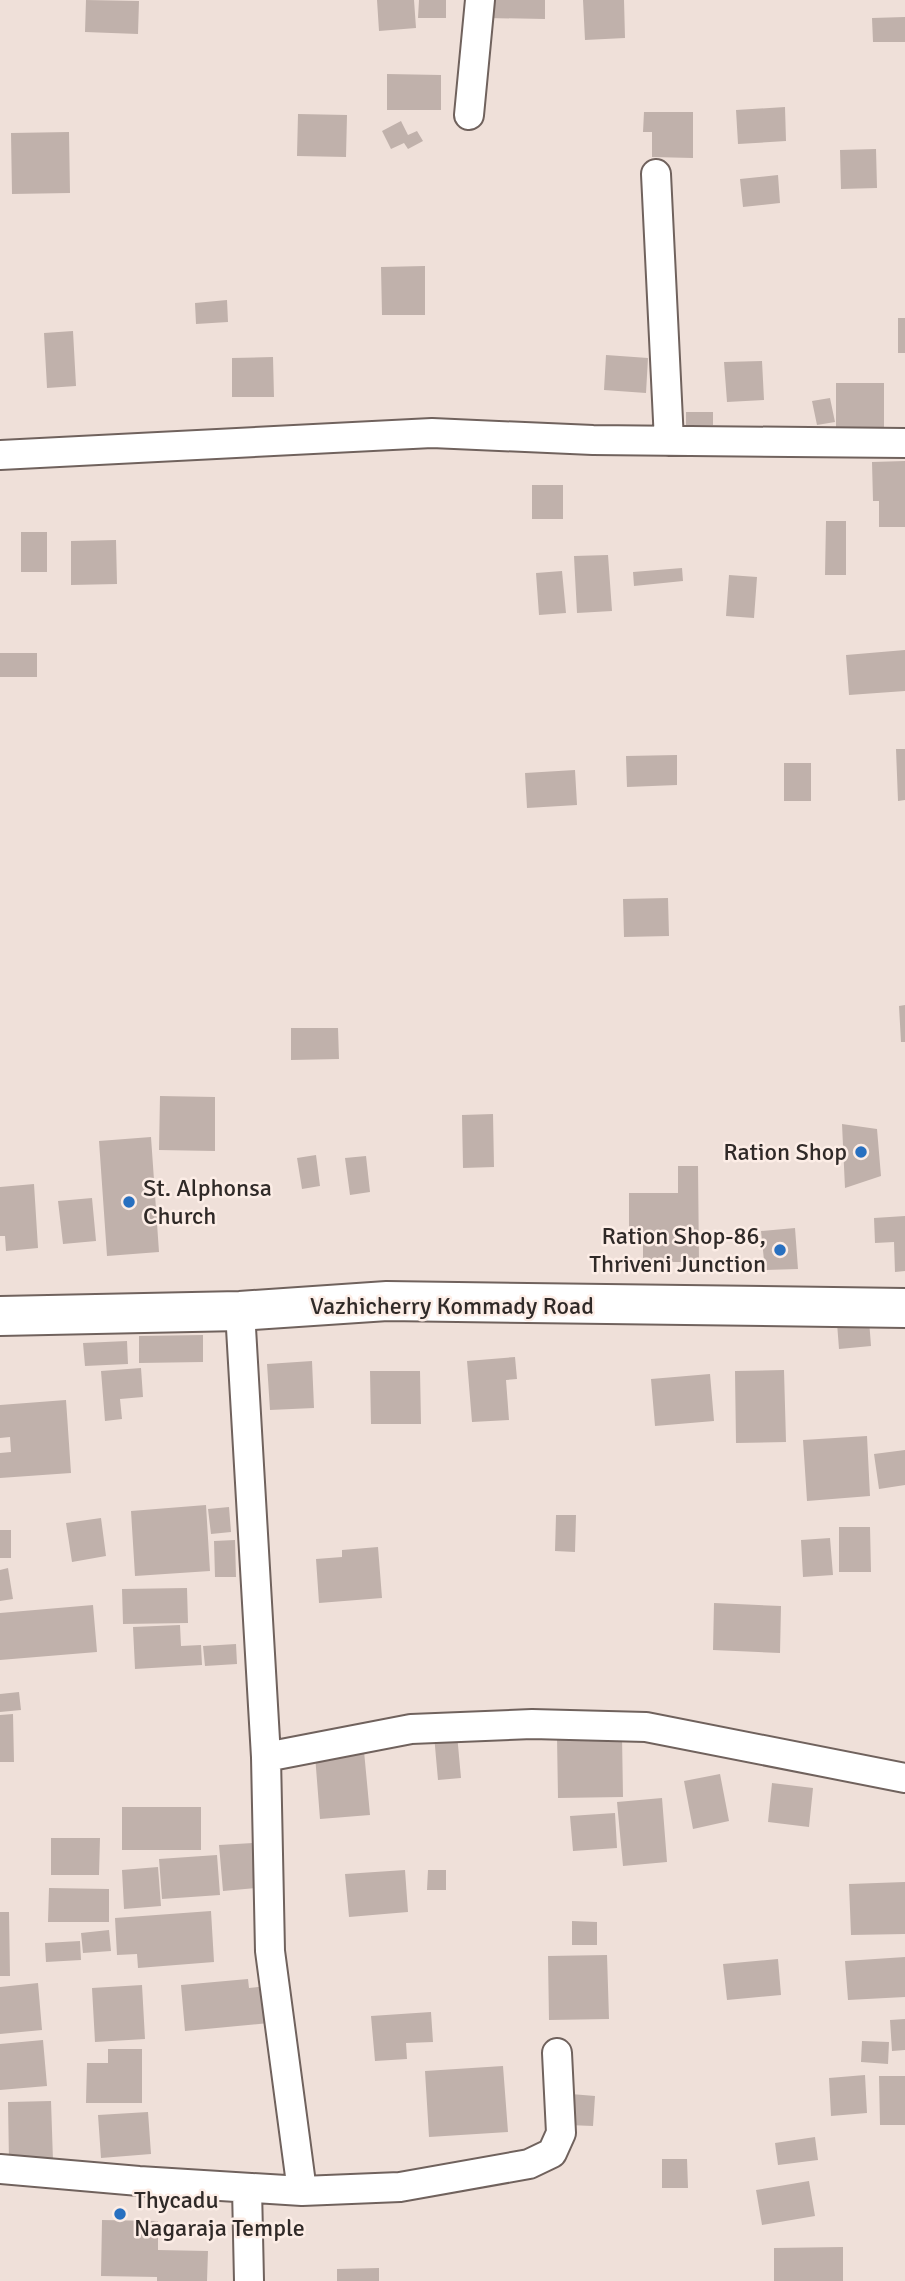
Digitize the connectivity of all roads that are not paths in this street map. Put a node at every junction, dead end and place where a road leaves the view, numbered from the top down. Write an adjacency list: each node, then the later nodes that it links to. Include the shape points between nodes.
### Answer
1 (480, 0): 2 (street)
2 (469, 115)
3 (656, 174): 4 (street)
4 (668, 441): 5 (street); 6 (street, via 432,433)
5 (905, 443)
6 (0, 455)
7 (905, 1308): 8 (main road, Vazhicherry Kommady Road, via 387,1301)
8 (240, 1311): 9 (main road, Vazhicherry Kommady Road); 10 (street)
9 (0, 1316)
10 (266, 1757): 11 (street, via 411,1729 531,1724 646,1727); 15 (street, via 270,1951)
11 (905, 1778)
12 (557, 2053): 15 (street, via 561,2133 552,2153 529,2164 400,2187)
13 (0, 2169): 14 (street)
14 (247, 2188): 15 (street); 16 (street)
15 (302, 2191)
16 (249, 2281)

